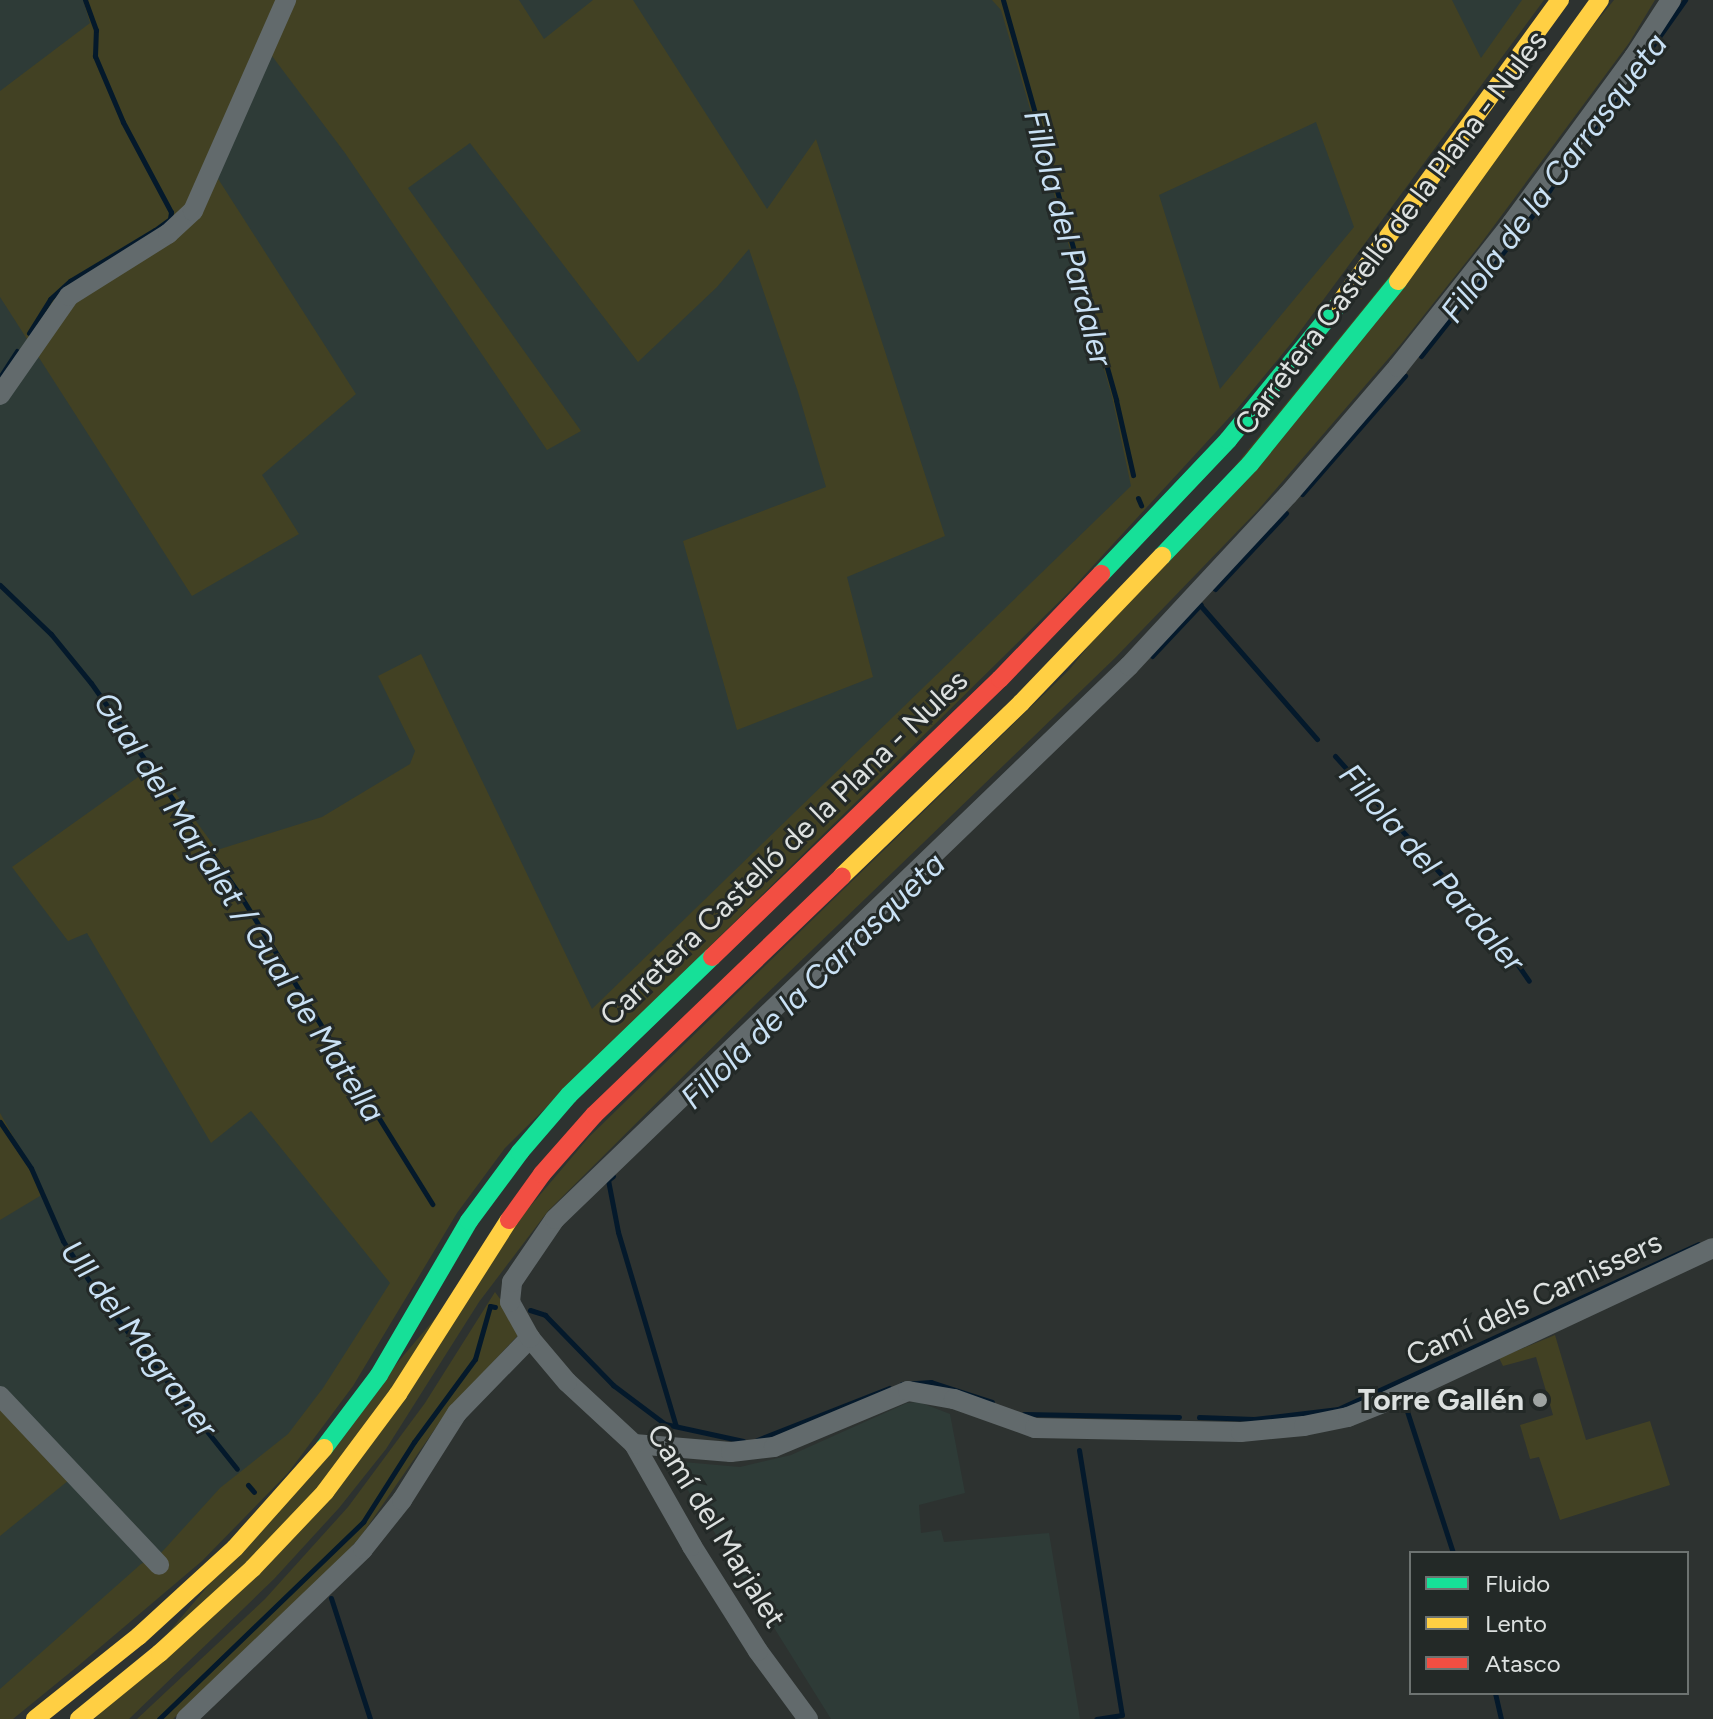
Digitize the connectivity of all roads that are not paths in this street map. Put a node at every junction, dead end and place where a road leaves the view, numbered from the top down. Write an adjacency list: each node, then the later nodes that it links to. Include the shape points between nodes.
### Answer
1 (286, 0): 5 (street, via 193,211 168,234 69,296)
2 (1560, 0): 11 (main road, Carretera Castelló de la Plana - Nules, via 1326,321 1228,440 1000,679 569,1095 469,1221 379,1375 304,1474 182,1597)
3 (1600, 0): 12 (main road, Carretera Castelló de la Plana - Nules, via 1465,191 1250,464 1021,703 594,1115 496,1238 398,1394 325,1492 253,1568)
4 (1671, 0): 7 (street, Camí del Marjalet, via 1512,223 1407,357 1278,506 1129,666 555,1219 512,1282 510,1302)
5 (0, 395)
6 (1713, 1248): 9 (street, Camí dels Carnissers, via 1382,1403 1304,1426 1241,1432 1035,1428 954,1399 908,1391 774,1447 731,1452)
7 (530, 1338): 9 (street, Camí del Marjalet, via 567,1382); 13 (street, via 457,1413 402,1500 363,1549)
8 (0, 1396): 10 (street)
9 (634, 1444): 14 (street, Camí del Marjalet, via 758,1651)
10 (159, 1565)
11 (35, 1719)
12 (79, 1719)
13 (186, 1719)
14 (808, 1719)

